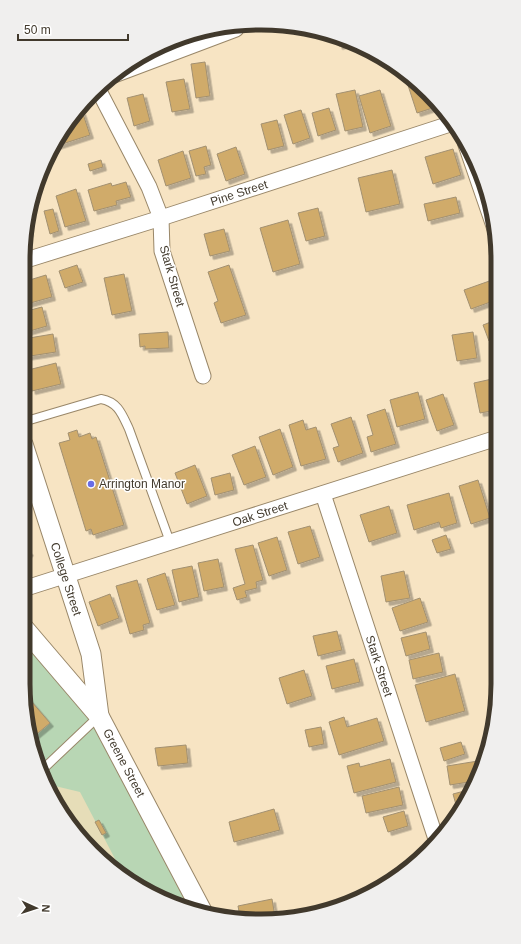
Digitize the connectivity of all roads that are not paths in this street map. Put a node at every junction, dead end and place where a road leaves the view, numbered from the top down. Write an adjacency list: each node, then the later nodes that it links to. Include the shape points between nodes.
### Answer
1 (227, 32): 2 (street)
2 (139, 65)
3 (101, 95): 5 (street, Stark Street, via 149,188)
4 (447, 125): 5 (street, Pine Street)
5 (161, 218): 6 (street, Pine Street); 7 (street, Stark Street, via 162,251)
6 (30, 259)
7 (203, 376)
8 (30, 420): 12 (lane, via 101,399 114,404 122,413 129,429)
9 (491, 440): 11 (street, Oak Street)
10 (30, 466): 13 (street, College Street)
11 (323, 494): 12 (street, Oak Street); 18 (street, Stark Street)
12 (170, 542): 13 (street, Oak Street)
13 (65, 576): 14 (street, Oak Street); 16 (street, College Street, via 91,654)
14 (30, 587)
15 (30, 635): 16 (street, Greene Street)
16 (99, 716): 17 (lane); 19 (street, Greene Street)
17 (46, 767)
18 (434, 834)
19 (200, 906)

